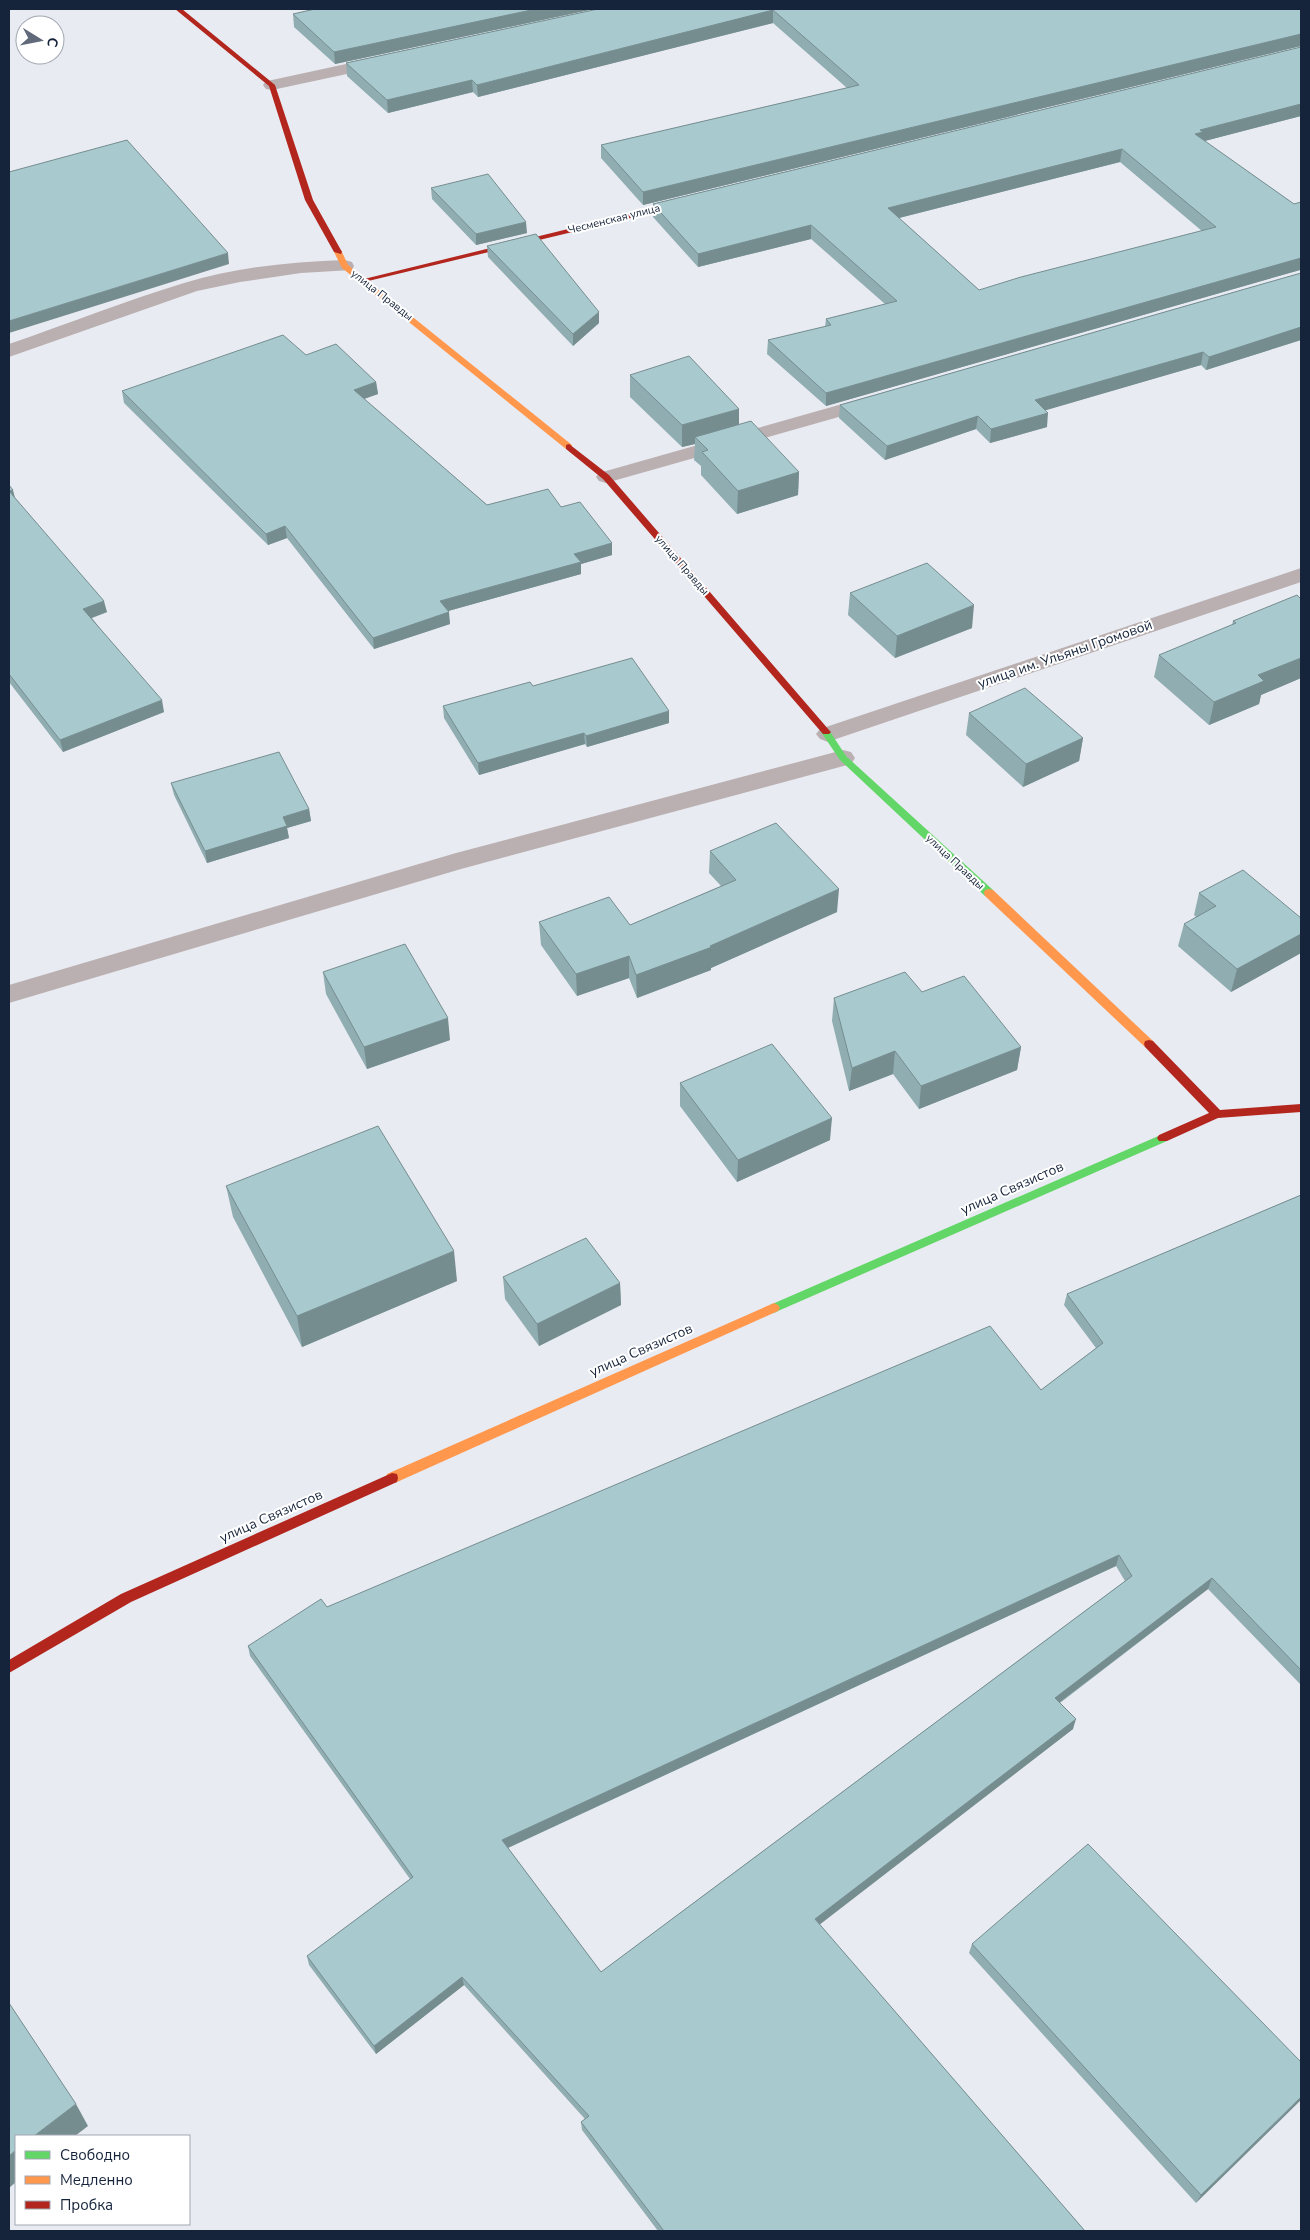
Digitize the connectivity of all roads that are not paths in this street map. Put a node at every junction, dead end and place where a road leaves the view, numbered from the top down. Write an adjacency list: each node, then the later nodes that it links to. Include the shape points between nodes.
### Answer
1 (178, 9): 3 (street)
2 (399, 58): 3 (street)
3 (272, 85): 5 (street, улица Правды, via 309,200)
4 (702, 198): 6 (street, Чесменская улица)
5 (344, 266): 6 (street, улица Правды); 7 (street, via 301,267 191,287)
6 (364, 280): 9 (street, улица Правды)
7 (9, 351)
8 (892, 396): 9 (street)
9 (606, 477): 11 (street, улица Правды)
10 (1301, 575): 11 (street, улица им. Ульяны Громовой)
11 (828, 734): 12 (street, улица Правды)
12 (843, 758): 13 (street, via 456,862); 15 (street, улица Правды, via 1129,1023)
13 (9, 994)
14 (1301, 1108): 15 (street, улица Связистов)
15 (1217, 1114): 16 (street, улица Связистов, via 612,1379 126,1598)
16 (9, 1667)

